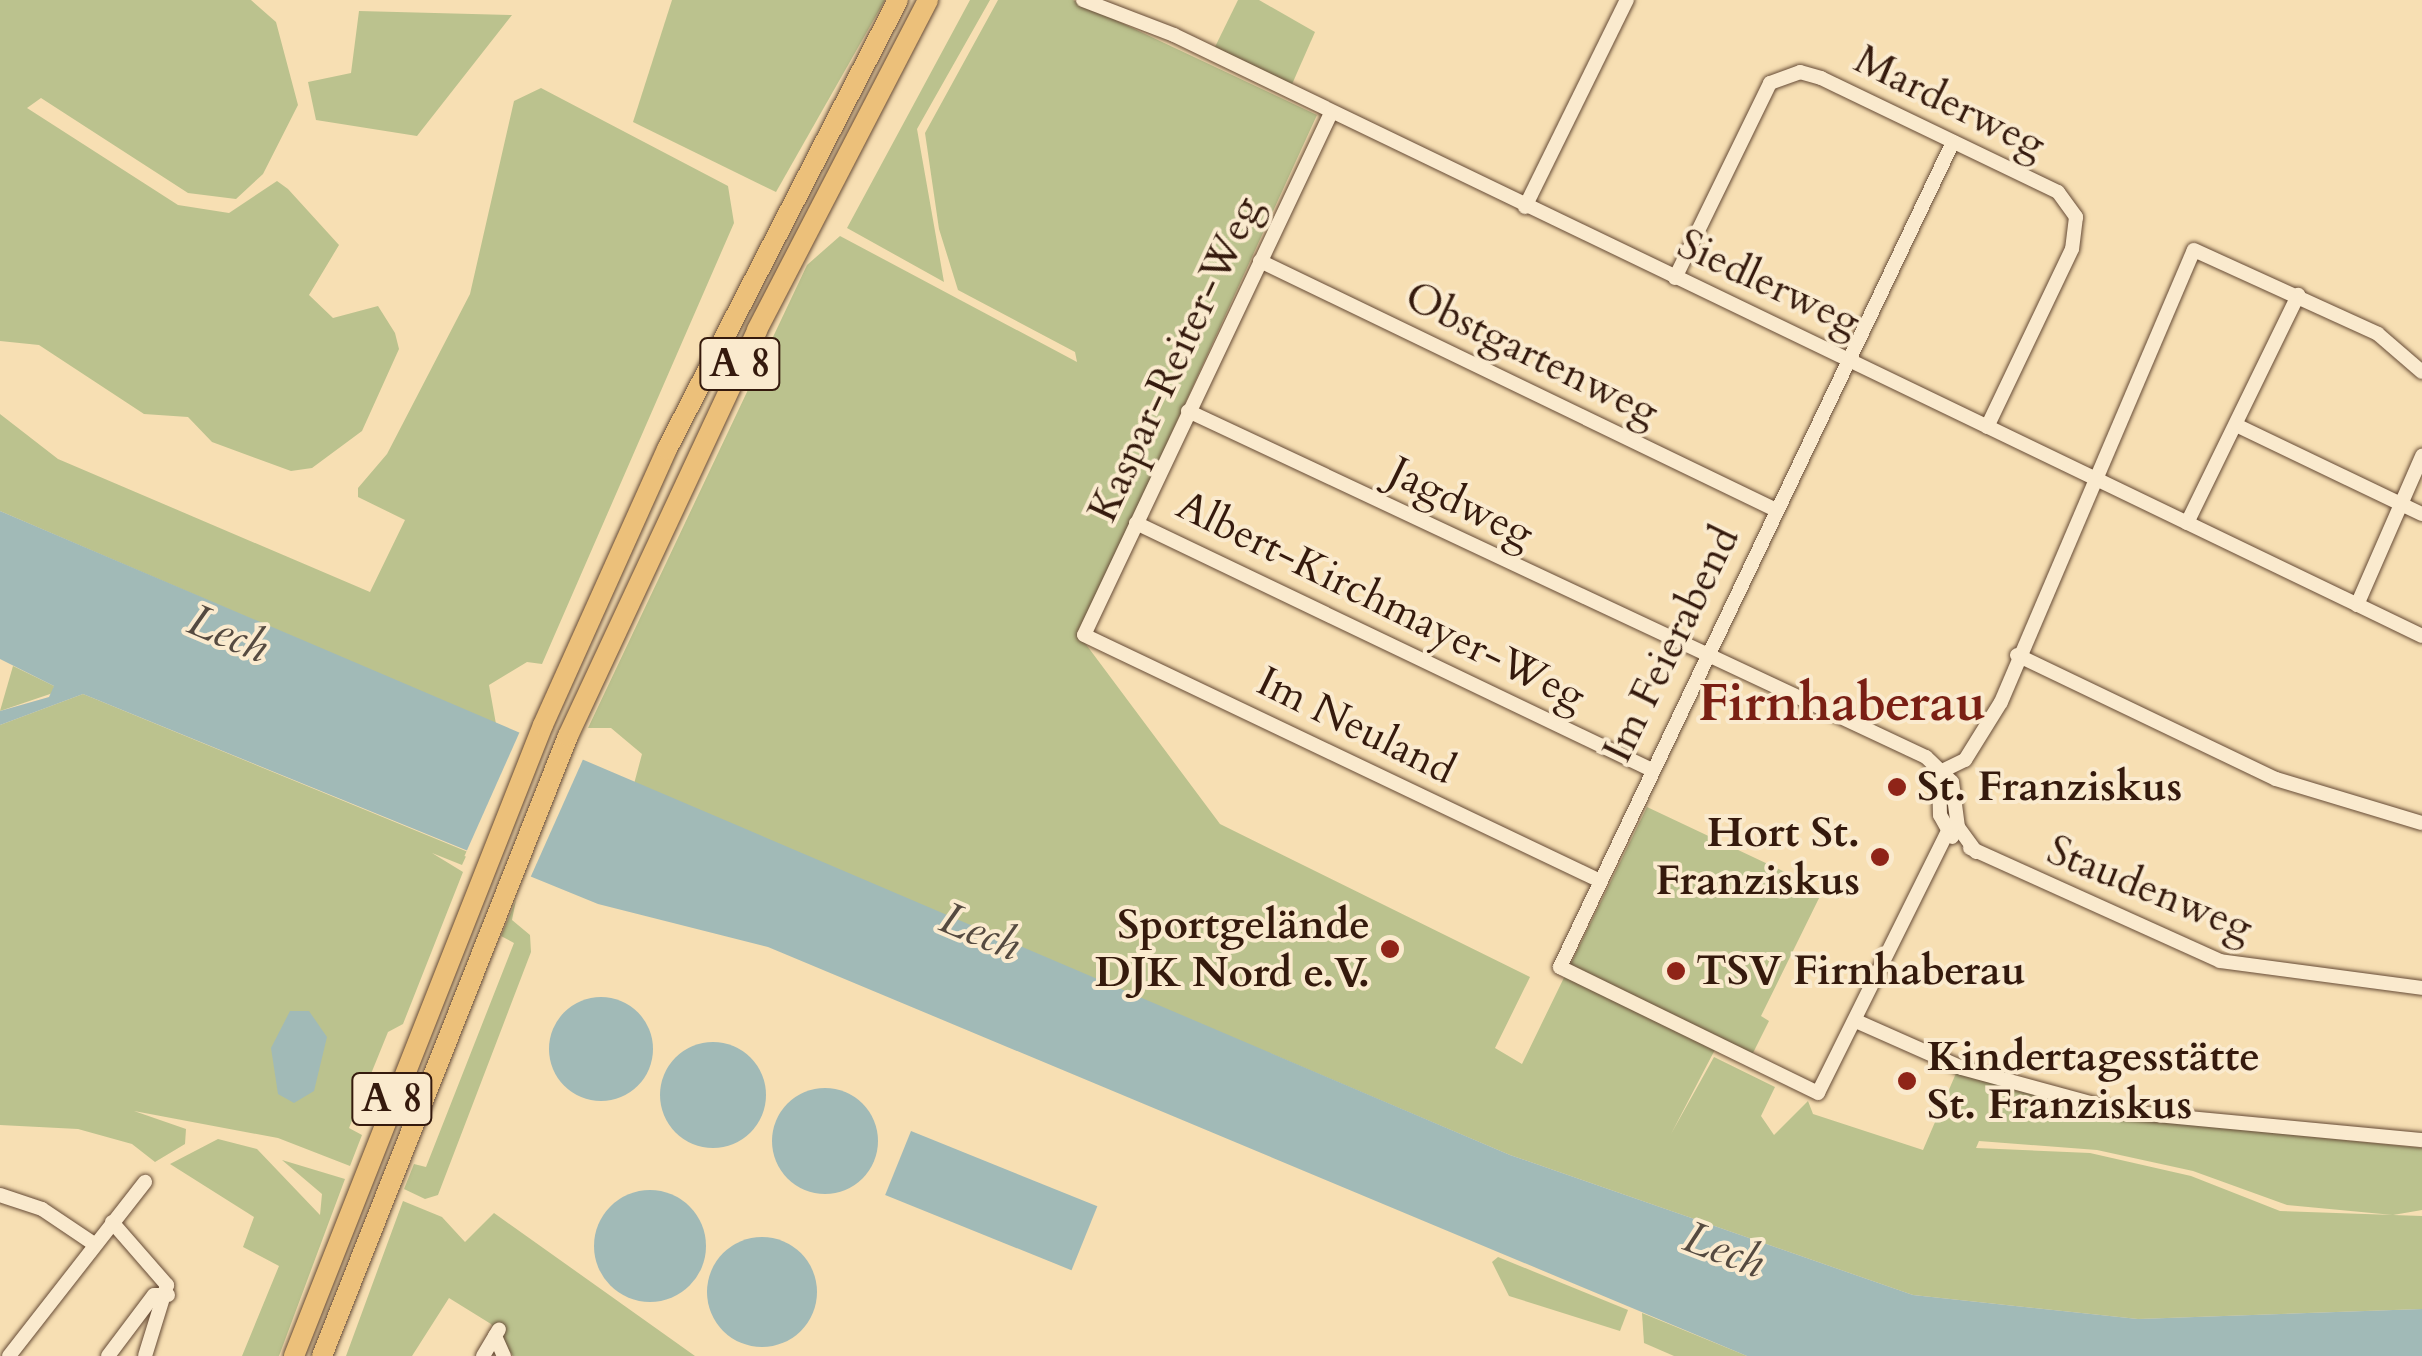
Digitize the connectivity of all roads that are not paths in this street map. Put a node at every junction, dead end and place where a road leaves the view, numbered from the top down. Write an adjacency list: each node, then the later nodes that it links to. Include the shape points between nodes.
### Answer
1 (898, 0): 45 (highway, A 8, via 667,449 543,725)
2 (928, 0): 46 (highway, A 8, via 756,330 568,736)
3 (1083, 0): 5 (street, Siedlerweg)
4 (1627, 0): 7 (street)
5 (1332, 114): 7 (street, Siedlerweg); 8 (street, Kaspar-Reiter-Weg)
6 (1953, 142): 9 (street, Marderweg, via 1816,76 1784,73 1767,88); 11 (street, Im Feierabend); 15 (street, Marderweg, via 2058,192 2076,217 2072,249)
7 (1525, 207): 9 (street, Siedlerweg)
8 (1260, 262): 13 (street, Kaspar-Reiter-Weg); 19 (street, Obstgartenweg)
9 (1675, 278): 11 (street, Siedlerweg)
10 (2298, 296): 12 (street, via 2386,338); 14 (street); 17 (street, via 2194,250)
11 (1846, 358): 15 (street, Siedlerweg); 19 (street, Im Feierabend)
12 (2422, 372)
13 (1188, 411): 21 (street, Kaspar-Reiter-Weg); 27 (street, Jagdweg)
14 (2236, 425): 18 (street); 22 (street)
15 (1986, 427): 17 (street, Siedlerweg)
16 (2422, 456): 18 (street)
17 (2097, 478): 22 (street, Siedlerweg); 26 (street)
18 (2403, 506): 20 (street); 23 (street)
19 (1774, 508): 27 (street, Im Feierabend)
20 (2422, 514)
21 (1136, 522): 24 (street, Kaspar-Reiter-Weg); 28 (street, Albert-Kirchmayer-Weg)
22 (2188, 523): 23 (street, Siedlerweg)
23 (2357, 605): 25 (street, Siedlerweg)
24 (1084, 635): 33 (street, Im Neuland)
25 (2422, 636)
26 (2017, 655): 29 (street, via 1972,752 1955,771); 30 (street, via 2276,780)
27 (1704, 658): 28 (street, Im Feierabend); 29 (street, Jagdweg, via 1926,758)
28 (1650, 769): 33 (street, Im Feierabend)
29 (1939, 772): 31 (street); 32 (street, via 1952,782 1958,827)
30 (2422, 823)
31 (1947, 834): 32 (street, Staudenweg); 35 (street)
32 (1976, 852): 34 (street, Staudenweg, via 2220,961)
33 (1598, 880): 35 (street, Im Feierabend, via 1559,959 1566,974 1808,1092 1825,1086)
34 (2422, 988)
35 (1856, 1021): 36 (street, via 1962,1068 2114,1110)
36 (2422, 1140)
37 (145, 1182): 39 (street)
38 (0, 1196): 40 (street, via 42,1208)
39 (112, 1222): 40 (street); 41 (street, via 159,1268)
40 (94, 1244): 42 (street)
41 (168, 1295): 43 (street, via 154,1295); 44 (street)
42 (9, 1356)
43 (108, 1356)
44 (144, 1356)
45 (294, 1356)
46 (322, 1356)
47 (484, 1356): 48 (street, via 497,1333)
48 (504, 1356)

